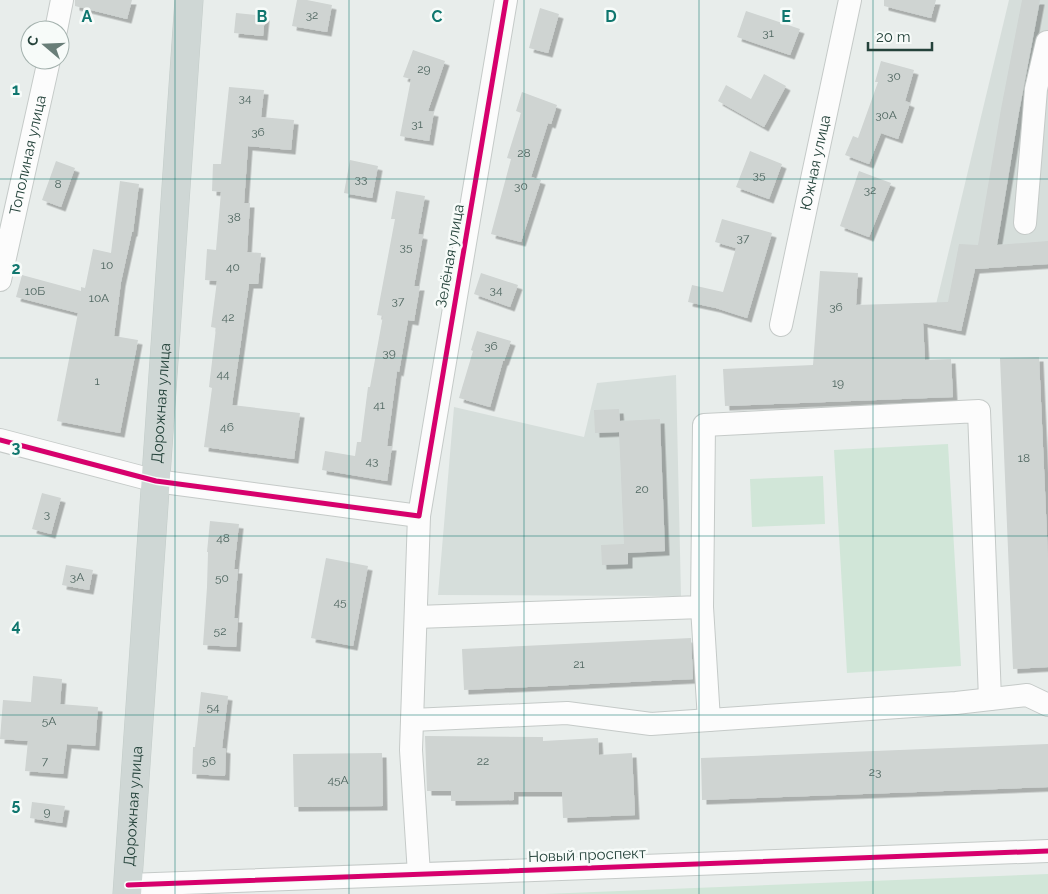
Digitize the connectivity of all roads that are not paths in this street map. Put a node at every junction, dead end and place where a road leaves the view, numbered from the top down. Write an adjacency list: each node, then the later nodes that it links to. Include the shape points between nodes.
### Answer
1 (62, 0): 5 (street)
2 (189, 0): 12 (main road, Дорожная улица)
3 (506, 0): 13 (street, Зелёная улица)
4 (850, 0): 10 (street, Южная улица)
5 (58, 20)
6 (1048, 41): 8 (street, via 1036,90)
7 (47, 70): 9 (street, Тополиная улица)
8 (1025, 223)
9 (0, 280)
10 (781, 325)
11 (0, 440): 12 (street)
12 (156, 482): 13 (street); 22 (main road, Дорожная улица)
13 (419, 516): 15 (street, Зелёная улица)
14 (702, 607): 15 (street); 16 (street, via 704,425 979,411); 19 (street)
15 (416, 617): 18 (street, Зелёная улица)
16 (990, 699): 17 (street, via 1027,695); 19 (street)
17 (1048, 706)
18 (412, 720): 19 (street, via 567,713 651,724); 21 (street, Зелёная улица, via 410,750)
19 (708, 720)
20 (1048, 851): 21 (street, Новый проспект)
21 (419, 874): 22 (street, Новый проспект)
22 (127, 890)

